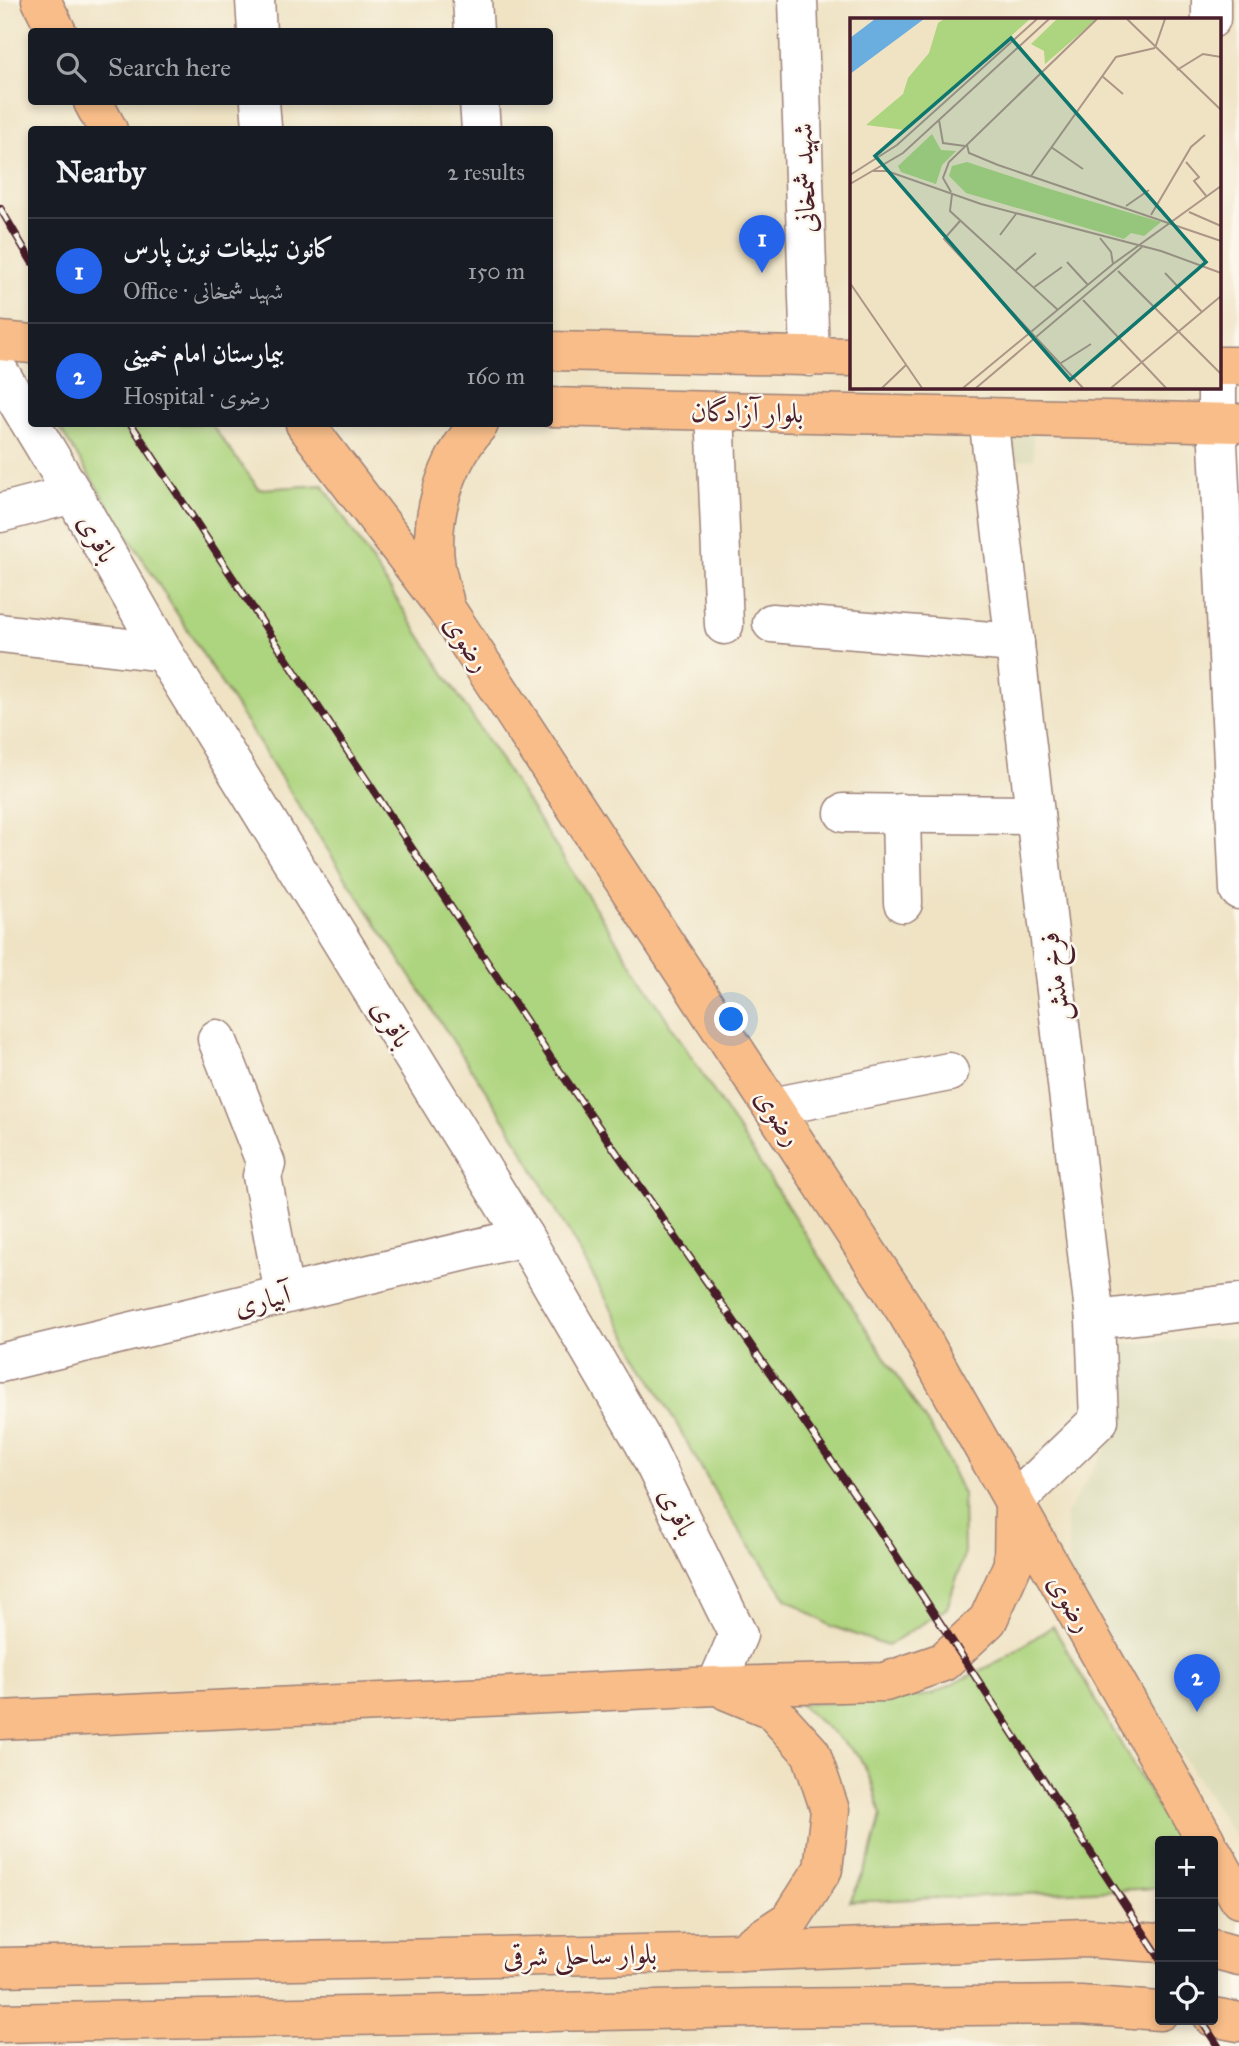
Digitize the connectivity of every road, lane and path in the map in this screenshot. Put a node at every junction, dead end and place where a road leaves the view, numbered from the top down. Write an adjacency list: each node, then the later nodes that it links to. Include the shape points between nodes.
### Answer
1 (41, 0): 7 (main road)
2 (255, 0): 8 (street)
3 (472, 0): 9 (street)
4 (798, 0): 17 (street, شهید شمخانی)
5 (1211, 0): 6 (street)
6 (1211, 18)
7 (55, 28)
8 (257, 28)
9 (474, 28)
10 (95, 105): 12 (main road)
11 (479, 105): 13 (street)
12 (106, 126)
13 (481, 126)
14 (0, 341): 15 (main road)
15 (28, 344)
16 (553, 351): 17 (main road, بلوار آزادگان)
17 (810, 356): 18 (main road, بلوار آزادگان)
18 (850, 358)
19 (0, 373): 24 (street, باقری)
20 (553, 407): 21 (main road, بلوار آزادگان)
21 (715, 411): 23 (main road, بلوار آزادگان); 32 (street)
22 (1225, 411): 23 (main road, بلوار آزادگان); 39 (street)
23 (988, 417): 34 (street, فرخ منش)
24 (28, 419)
25 (33, 427): 28 (street, باقری)
26 (307, 427): 30 (main road, رضوی)
27 (476, 427): 30 (main road, via 446,478 435,522 435,566)
28 (73, 494): 29 (street); 35 (street, باقری)
29 (0, 513)
30 (446, 609): 43 (main road, رضوی)
31 (772, 623): 34 (street)
32 (724, 625)
33 (0, 633): 35 (street)
34 (1015, 643): 38 (street, فرخ منش)
35 (163, 652): 44 (street, باقری)
36 (844, 813): 37 (street)
37 (901, 813): 38 (street); 40 (street)
38 (1035, 815): 47 (street, فرخ منش)
39 (1239, 890)
40 (903, 903)
41 (217, 1039): 45 (street, via 266,1164 262,1176)
42 (949, 1072): 43 (street)
43 (772, 1107): 49 (main road, رضوی, via 907,1313)
44 (524, 1237): 45 (street, آبیاری); 50 (street, باقری, via 644,1443 738,1635)
45 (284, 1294): 48 (street, آبیاری)
46 (1239, 1303): 47 (street)
47 (1095, 1320): 49 (street, فرخ منش, via 1099,1420)
48 (0, 1363)
49 (1014, 1502): 50 (main road, via 1013,1564 988,1620 943,1662 885,1682); 52 (main road, رضوی)
50 (716, 1686): 51 (main road); 57 (main road, via 771,1709 811,1753 830,1810 823,1869 791,1919)
51 (0, 1720)
52 (1203, 1836)
53 (1218, 1862): 54 (main road)
54 (1239, 1899)
55 (1155, 1943): 57 (main road, بلوار ساحلی شرقی, via 1085,1938)
56 (1218, 1950): 58 (main road)
57 (741, 1952): 59 (main road, بلوار ساحلی شرقی)
58 (1239, 1956)
59 (250, 1961): 60 (main road, بلوار ساحلی شرقی); 63 (main road, via 238,1989)
60 (181, 1963): 61 (main road, بلوار ساحلی شرقی); 65 (main road, via 193,1991)
61 (0, 1967)
62 (1155, 2011): 63 (main road, بلوار ساحلی شرقی, via 1080,2004)
63 (248, 2018): 65 (main road, بلوار ساحلی شرقی)
64 (1218, 2018): 66 (main road)
65 (181, 2019): 67 (main road, بلوار ساحلی شرقی)
66 (1239, 2022)
67 (0, 2023)

